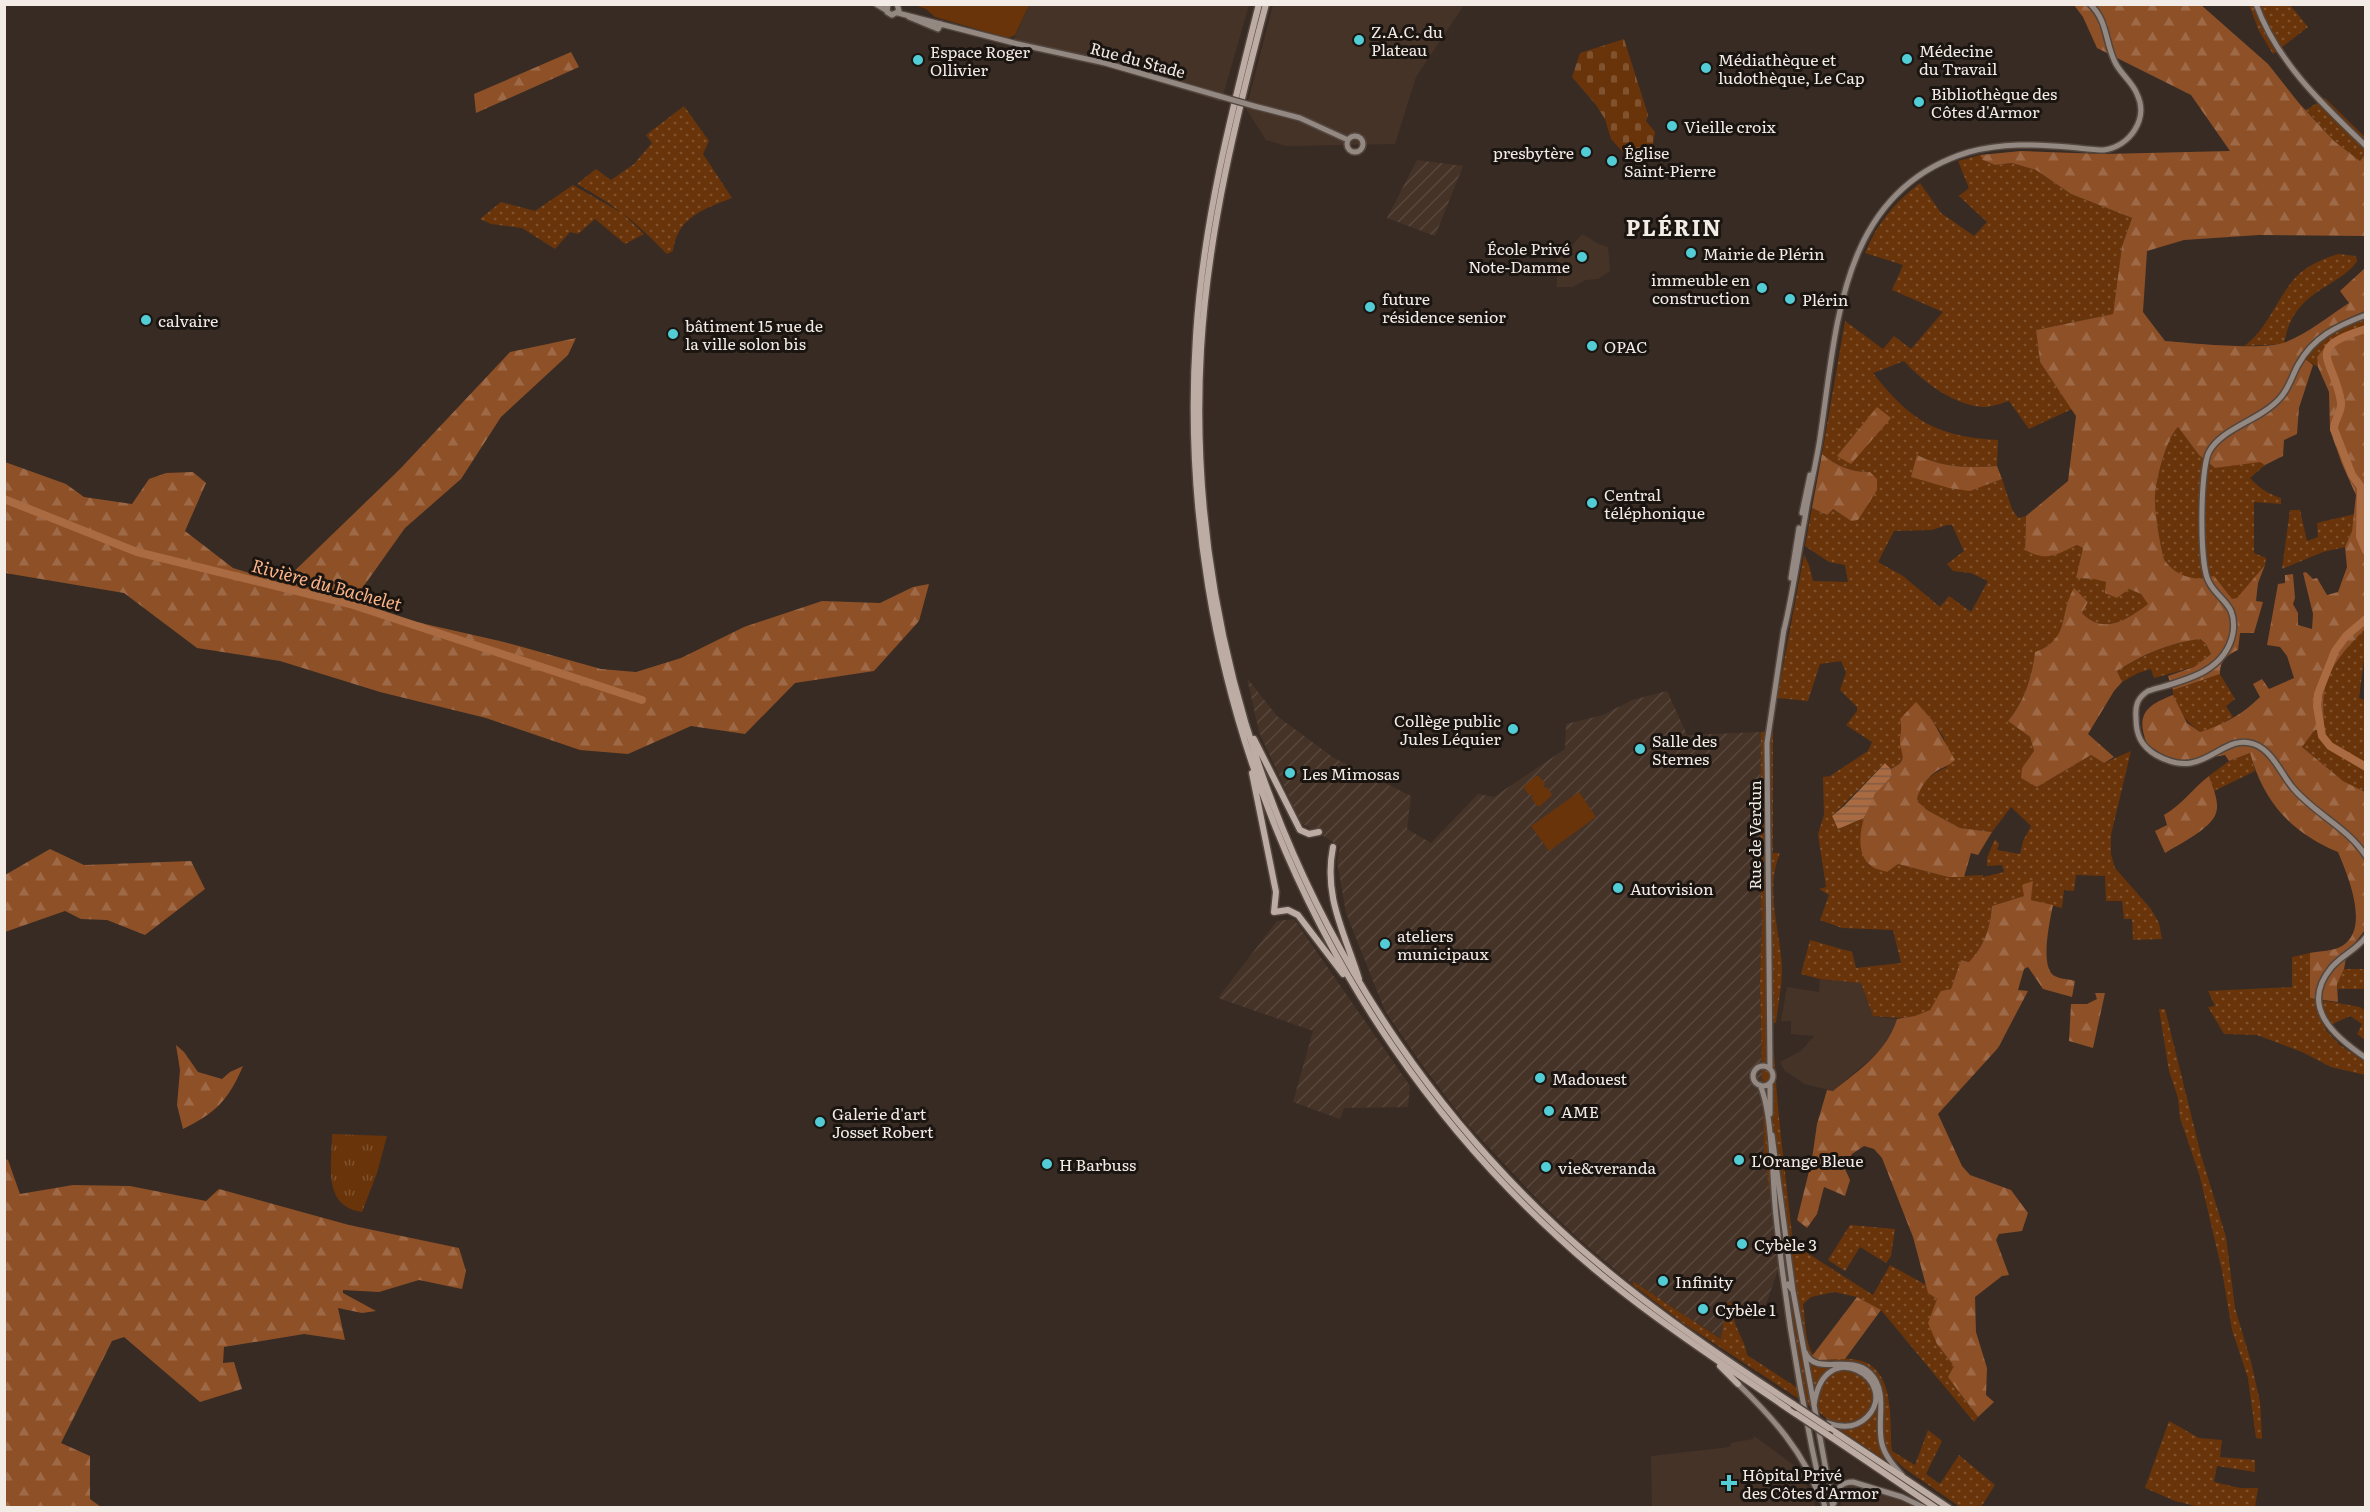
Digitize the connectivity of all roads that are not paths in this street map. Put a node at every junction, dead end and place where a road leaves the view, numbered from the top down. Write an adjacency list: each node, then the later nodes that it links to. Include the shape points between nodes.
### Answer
1 (876, 4): 6 (main road, Rue du Stade)
2 (1259, 4): 15 (highway, via 1208,227 1193,397 1196,490 1208,590 1227,680)
3 (1266, 4): 14 (highway, via 1215,225 1200,374 1202,469 1210,553 1227,650)
4 (2090, 4): 22 (main road, Rue de Verdun, via 2101,18 2116,65 2138,95 2141,112 2134,132 2123,144 2100,150 2004,145 1969,152 1928,171 1891,200 1863,239 1848,274 1767,743)
5 (2256, 4): 12 (main road, via 2272,42 2313,93)
6 (887, 7): 7 (main road, Rue du Stade, via 892,15)
7 (898, 8): 8 (main road, Rue du Stade); 9 (main road, Rue du Stade)
8 (906, 15): 9 (main road, Rue du Stade); 10 (main road)
9 (916, 17): 10 (main road, Rue du Stade)
10 (940, 27): 11 (main road, Rue du Stade, bridge, via 1105,63 1300,118)
11 (1348, 140)
12 (2366, 146)
13 (2366, 315): 18 (main road, via 2322,336 2305,354 2281,397 2212,447 2204,472 2204,564 2209,583 2231,612 2231,641 2210,669 2141,696 2135,715 2138,737 2147,750 2181,765 2201,762 2247,742 2264,749 2306,802 2340,828)
14 (1246, 723): 16 (highway, via 1300,830 1309,834); 20 (highway, via 1275,812 1296,861)
15 (1250, 758): 21 (highway, via 1296,878); 21 (highway, via 1276,892 1274,912 1288,910 1298,915)
16 (1319, 832)
17 (1332, 848): 20 (highway, via 1329,887)
18 (2366, 856)
19 (2366, 937): 23 (main road, via 2331,968 2319,995 2326,1025)
20 (1362, 988): 33 (highway, bridge, via 1445,1107 1541,1213 1642,1299 1709,1348)
21 (1362, 1001): 31 (highway, via 1432,1101 1515,1196 1597,1272)
22 (1768, 1041): 24 (main road, Rue de Verdun); 25 (main road, Rue de Verdun)
23 (2366, 1058)
24 (1760, 1066): 25 (main road); 27 (main road, via 1753,1075)
25 (1770, 1068): 26 (main road)
26 (1770, 1083): 27 (main road); 29 (main road, via 1769,1111)
27 (1760, 1085): 28 (main road, via 1767,1116)
28 (1781, 1256): 29 (main road); 36 (main road)
29 (1793, 1291): 30 (main road)
30 (1802, 1343): 33 (main road); 35 (main road, via 1814,1364 1855,1364 1872,1375 1880,1394 1882,1444)
31 (1717, 1360): 32 (highway); 39 (highway, bridge)
32 (1738, 1384): 36 (main road, via 1798,1454)
33 (1814, 1414): 34 (highway, bridge); 34 (main road, via 1819,1384 1831,1371 1850,1367 1867,1376 1876,1397 1868,1416 1852,1426); 37 (main road)
34 (1829, 1426): 35 (highway)
35 (1903, 1477): 40 (highway)
36 (1824, 1508)
37 (1833, 1508): 38 (main road, via 1838,1488 1849,1482)
38 (1925, 1508)
39 (1936, 1508)
40 (1949, 1508)

